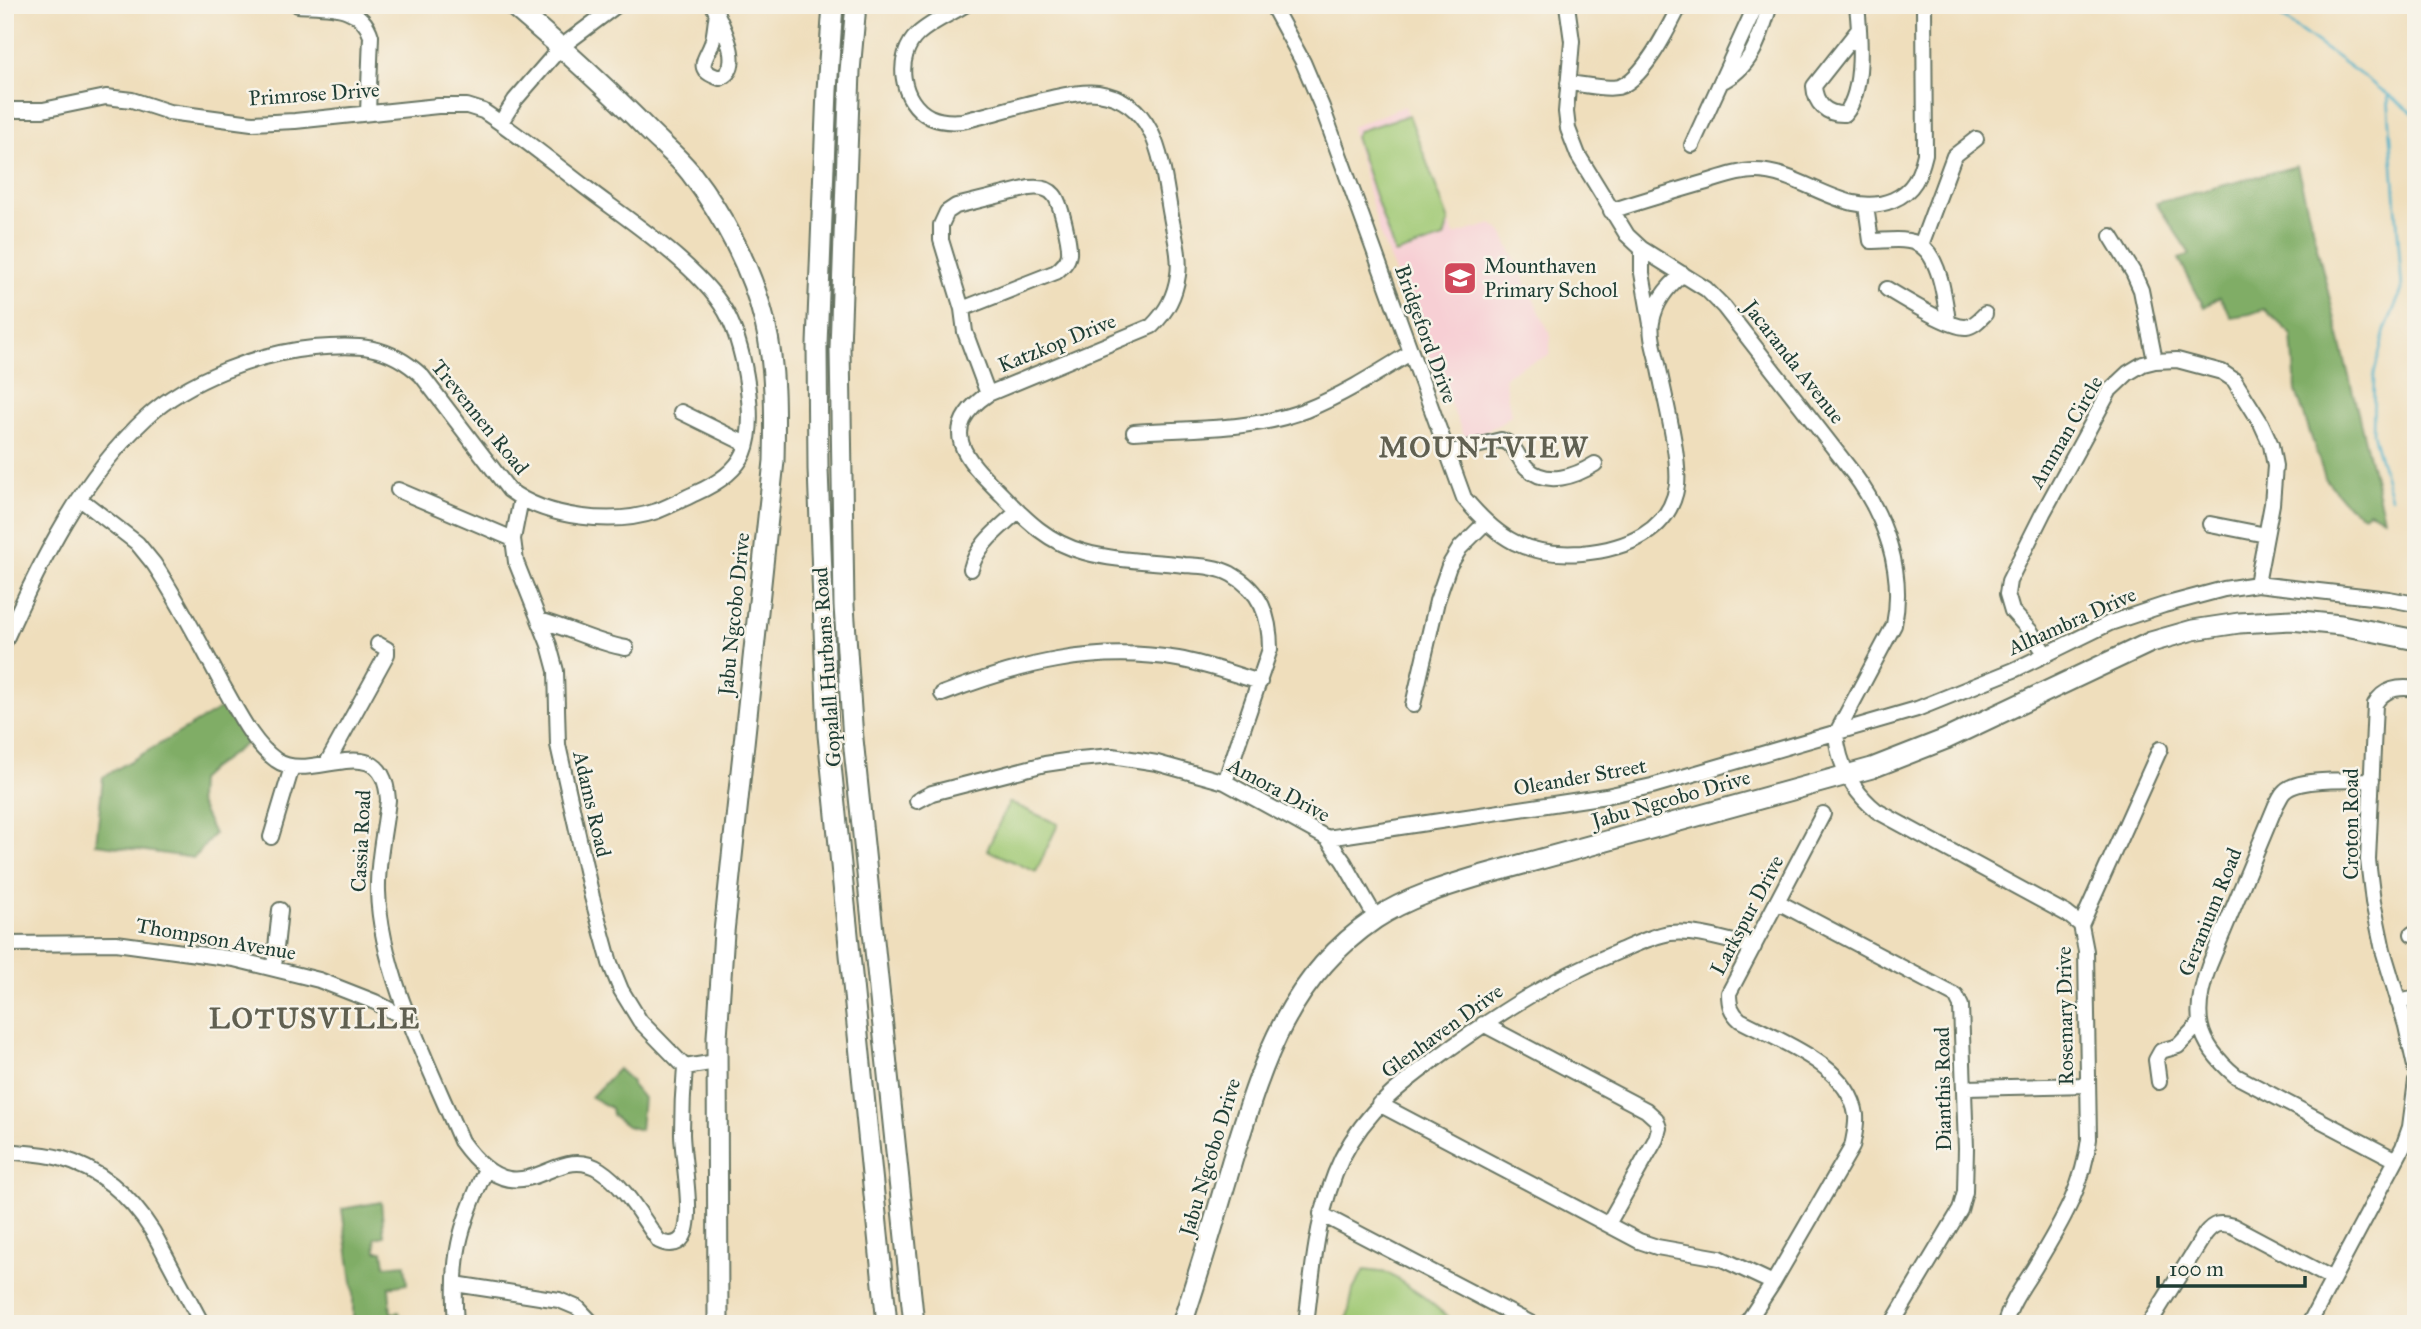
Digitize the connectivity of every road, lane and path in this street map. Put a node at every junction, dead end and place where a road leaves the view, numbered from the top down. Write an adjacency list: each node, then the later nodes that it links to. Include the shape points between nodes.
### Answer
1 (298, 5): 19 (street, via 338,8 368,25)
2 (512, 5): 15 (main road, Jabu Ngcobo Drive)
3 (617, 5): 15 (street)
4 (833, 5): 111 (main road, Gopalall Hurbans Road, via 817,344 826,695)
5 (856, 5): 112 (main road, Gopalall Hurbans Road, via 840,348 844,606 854,752)
6 (965, 5): 39 (street, Katzkop Drive, via 918,34 904,55 904,87 912,101 928,116 945,122 1072,95 1098,93 1118,99 1147,123 1158,143 1179,271 1166,312 1152,326)
7 (1272, 5): 37 (street, Bridgeford Drive, via 1322,107)
8 (1567, 5): 16 (street, Jacaranda Avenue, via 1572,41)
9 (1680, 5): 16 (street, via 1630,81 1613,87)
10 (1756, 5): 17 (street)
11 (1770, 5): 17 (street, via 1747,63)
12 (1857, 5): 14 (street)
13 (1924, 5): 25 (street, via 1925,154 1921,173 1905,195)
14 (1859, 29): 14 (street, via 1860,57 1851,106 1845,114 1836,114 1818,103 1814,86)
15 (561, 47): 20 (street); 91 (main road, Jabu Ngcobo Drive, via 689,172 722,219 748,269 772,364 774,461 724,932)
16 (1568, 83): 23 (street, Jacaranda Avenue, via 1569,129)
17 (1720, 83): 22 (street)
18 (5, 110): 19 (street, Primrose Drive, via 43,110 106,97 169,112 252,122)
19 (368, 111): 20 (street, Primrose Drive, via 467,106)
20 (501, 122): 40 (street, Primrose Drive, via 713,291 741,352)
21 (1976, 139): 29 (street, via 1954,156)
22 (1692, 145)
23 (1600, 193): 24 (street); 26 (street, Jacaranda Avenue)
24 (1640, 202): 25 (street, via 1752,171 1773,172); 26 (street); 27 (street)
25 (1866, 206): 29 (street, via 1871,241 1906,240)
26 (1611, 211): 27 (street, Jacaranda Avenue)
27 (1627, 235): 30 (street, Jacaranda Avenue)
28 (2111, 236): 38 (street, via 2141,290)
29 (1921, 245): 35 (street, via 1937,271)
30 (1642, 249): 31 (street, Jacaranda Avenue); 36 (street, Bridgeford Drive)
31 (1683, 274): 36 (street, via 1661,300); 67 (street, Jacaranda Avenue, via 1706,289 1732,317 1872,498 1884,524 1898,585 1894,625)
32 (1886, 289): 35 (street)
33 (962, 309): 33 (street, via 941,240 947,212 956,205 1029,188 1053,193 1066,236 1069,254 1065,264 1056,272); 39 (street, via 965,332)
34 (1985, 314): 35 (street, via 1967,327)
35 (1948, 321)
36 (1651, 325): 50 (street, Bridgeford Drive, via 1677,484 1662,520 1647,535 1627,544 1559,555 1516,544)
37 (1410, 353): 42 (street, via 1348,391 1303,411 1247,425); 44 (street, Bridgeford Drive)
38 (2154, 361): 52 (street, via 2178,360 2234,380 2271,445 2275,466); 62 (street, Amman Circle, via 2128,373 2110,390 2010,581 2007,594 2012,611)
39 (988, 394): 49 (street, Katzkop Drive, via 965,414 961,428 964,454)
40 (749, 407): 43 (street, Trevennen Road)
41 (681, 412): 43 (street)
42 (1134, 432)
43 (746, 444): 48 (street, Trevennen Road, via 735,466 716,484 655,512 572,516)
44 (1447, 453): 45 (street, via 1501,439 1512,445 1528,469 1551,478 1582,472); 50 (street, Bridgeford Drive, via 1464,498)
45 (1595, 464)
46 (398, 490): 53 (street)
47 (80, 499): 48 (street, Trevennen Road, via 139,425 187,390 259,359 301,349 362,346 407,362 422,376 509,490); 59 (street, Trevennen Road, via 58,530); 70 (street, via 146,553 246,724 275,760)
48 (521, 499): 53 (street, Adams Road)
49 (1018, 511): 54 (street, via 982,545); 63 (street, Katzkop Drive, via 1047,537 1084,553 1219,568 1244,582 1264,606 1270,629 1270,649)
50 (1485, 523): 66 (street, via 1449,566)
51 (2210, 524): 52 (street)
52 (2266, 534): 55 (street)
53 (513, 539): 57 (street, Adams Road, via 516,562)
54 (971, 569)
55 (2257, 584): 56 (street, Alhambra Drive); 62 (street, Alhambra Drive, via 2164,605 2110,624)
56 (2416, 604)
57 (539, 620): 61 (street); 92 (street, Adams Road, via 556,671 558,745 610,963 640,1021)
58 (2416, 640): 71 (main road, Jabu Ngcobo Drive, via 2291,620 2193,630 2151,642 1946,739)
59 (5, 642)
60 (378, 643): 69 (street, via 387,654)
61 (626, 648)
62 (2046, 655): 67 (street, Alhambra Drive, via 1917,709)
63 (1260, 682): 65 (street, via 1179,659 1086,656 1013,669); 73 (street, Katzkop Drive)
64 (2416, 689): 72 (street, Croton Road, via 2392,689 2380,694 2375,704)
65 (942, 694)
66 (1413, 705)
67 (1836, 734): 71 (street); 77 (street, Oleander Street, via 1606,796)
68 (2160, 749): 81 (street)
69 (327, 763): 70 (street, Cassia Road); 88 (street, Cassia Road, via 362,761 377,770 386,783 378,875 380,922)
70 (292, 766): 76 (street)
71 (1847, 776): 80 (main road, Jabu Ngcobo Drive, via 1483,875); 81 (street, Rosemary Drive, via 1861,799 1877,811)
72 (2372, 780): 86 (street, Croton Road, via 2368,860 2373,902); 89 (street, Geranium Road, via 2313,782 2285,791 2204,979)
73 (1225, 782): 74 (street, Amora Drive, via 1112,756 1045,764 932,793); 77 (street, Amora Drive)
74 (917, 801)
75 (1823, 814): 78 (street, Larkspur Drive)
76 (271, 837)
77 (1327, 838): 80 (street, Amora Drive)
78 (1778, 902): 83 (street, Larkspur Drive); 97 (street, Dianthis Road, via 1956,996 1963,1016)
79 (280, 910): 84 (street)
80 (1376, 918): 113 (main road, Jabu Ngcobo Drive, via 1321,968 1275,1036 1256,1082)
81 (2081, 925): 96 (street, Rosemary Drive, via 2086,951)
82 (5, 944): 84 (street, Thompson Avenue, via 116,943)
83 (1754, 947): 90 (street, Glenhaven Drive, via 1668,933 1579,968); 105 (street, Larkspur Drive, via 1729,993 1733,1014 1836,1075 1849,1093 1856,1125 1852,1147)
84 (274, 967): 88 (street, Thompson Avenue, via 341,987)
85 (2416, 998): 86 (street)
86 (2399, 1006): 87 (street); 93 (street, Croton Road)
87 (2416, 1006)
88 (411, 1021): 101 (street, Cassia Road, via 461,1141)
89 (2200, 1023): 95 (street, via 2178,1046 2161,1051 2156,1060); 100 (street, Geranium Road, via 2219,1062 2236,1076)
90 (1483, 1024): 98 (street, Glenhaven Drive); 103 (street, via 1656,1119 1656,1139)
91 (716, 1062): 92 (street); 110 (main road, Jabu Ngcobo Drive)
92 (685, 1067): 101 (street, Cassia Road, via 682,1137 688,1216 676,1243 659,1241 622,1190 587,1164 563,1165 520,1181)
93 (2416, 1071)
94 (2416, 1081): 100 (street, via 2410,1127)
95 (2159, 1082)
96 (2088, 1085): 97 (street); 118 (street, Rosemary Drive, via 2089,1139 2076,1195)
97 (1966, 1088): 117 (street, Dianthis Road, via 1965,1192 1960,1210)
98 (1379, 1104): 102 (street, Glenhaven Drive, via 1343,1157); 103 (street)
99 (5, 1150): 107 (street, via 64,1159 116,1187 153,1232)
100 (2396, 1160): 104 (street)
101 (486, 1169): 106 (street, via 462,1227)
102 (1321, 1214): 114 (street, Glenhaven Drive); 115 (street)
103 (1608, 1224): 105 (street, via 1657,1247 1720,1258)
104 (2333, 1279): 119 (street, via 2233,1226 2213,1225); 120 (street)
105 (1773, 1283): 116 (street, Larkspur Drive)
106 (455, 1284): 108 (street); 109 (street, via 559,1300 578,1308)
107 (202, 1324)
108 (456, 1324)
109 (593, 1324)
110 (718, 1324)
111 (887, 1324)
112 (914, 1324)
113 (1182, 1324)
114 (1306, 1324)
115 (1532, 1324)
116 (1746, 1324)
117 (1892, 1324)
118 (2005, 1324)
119 (2150, 1324)
120 (2309, 1324)

